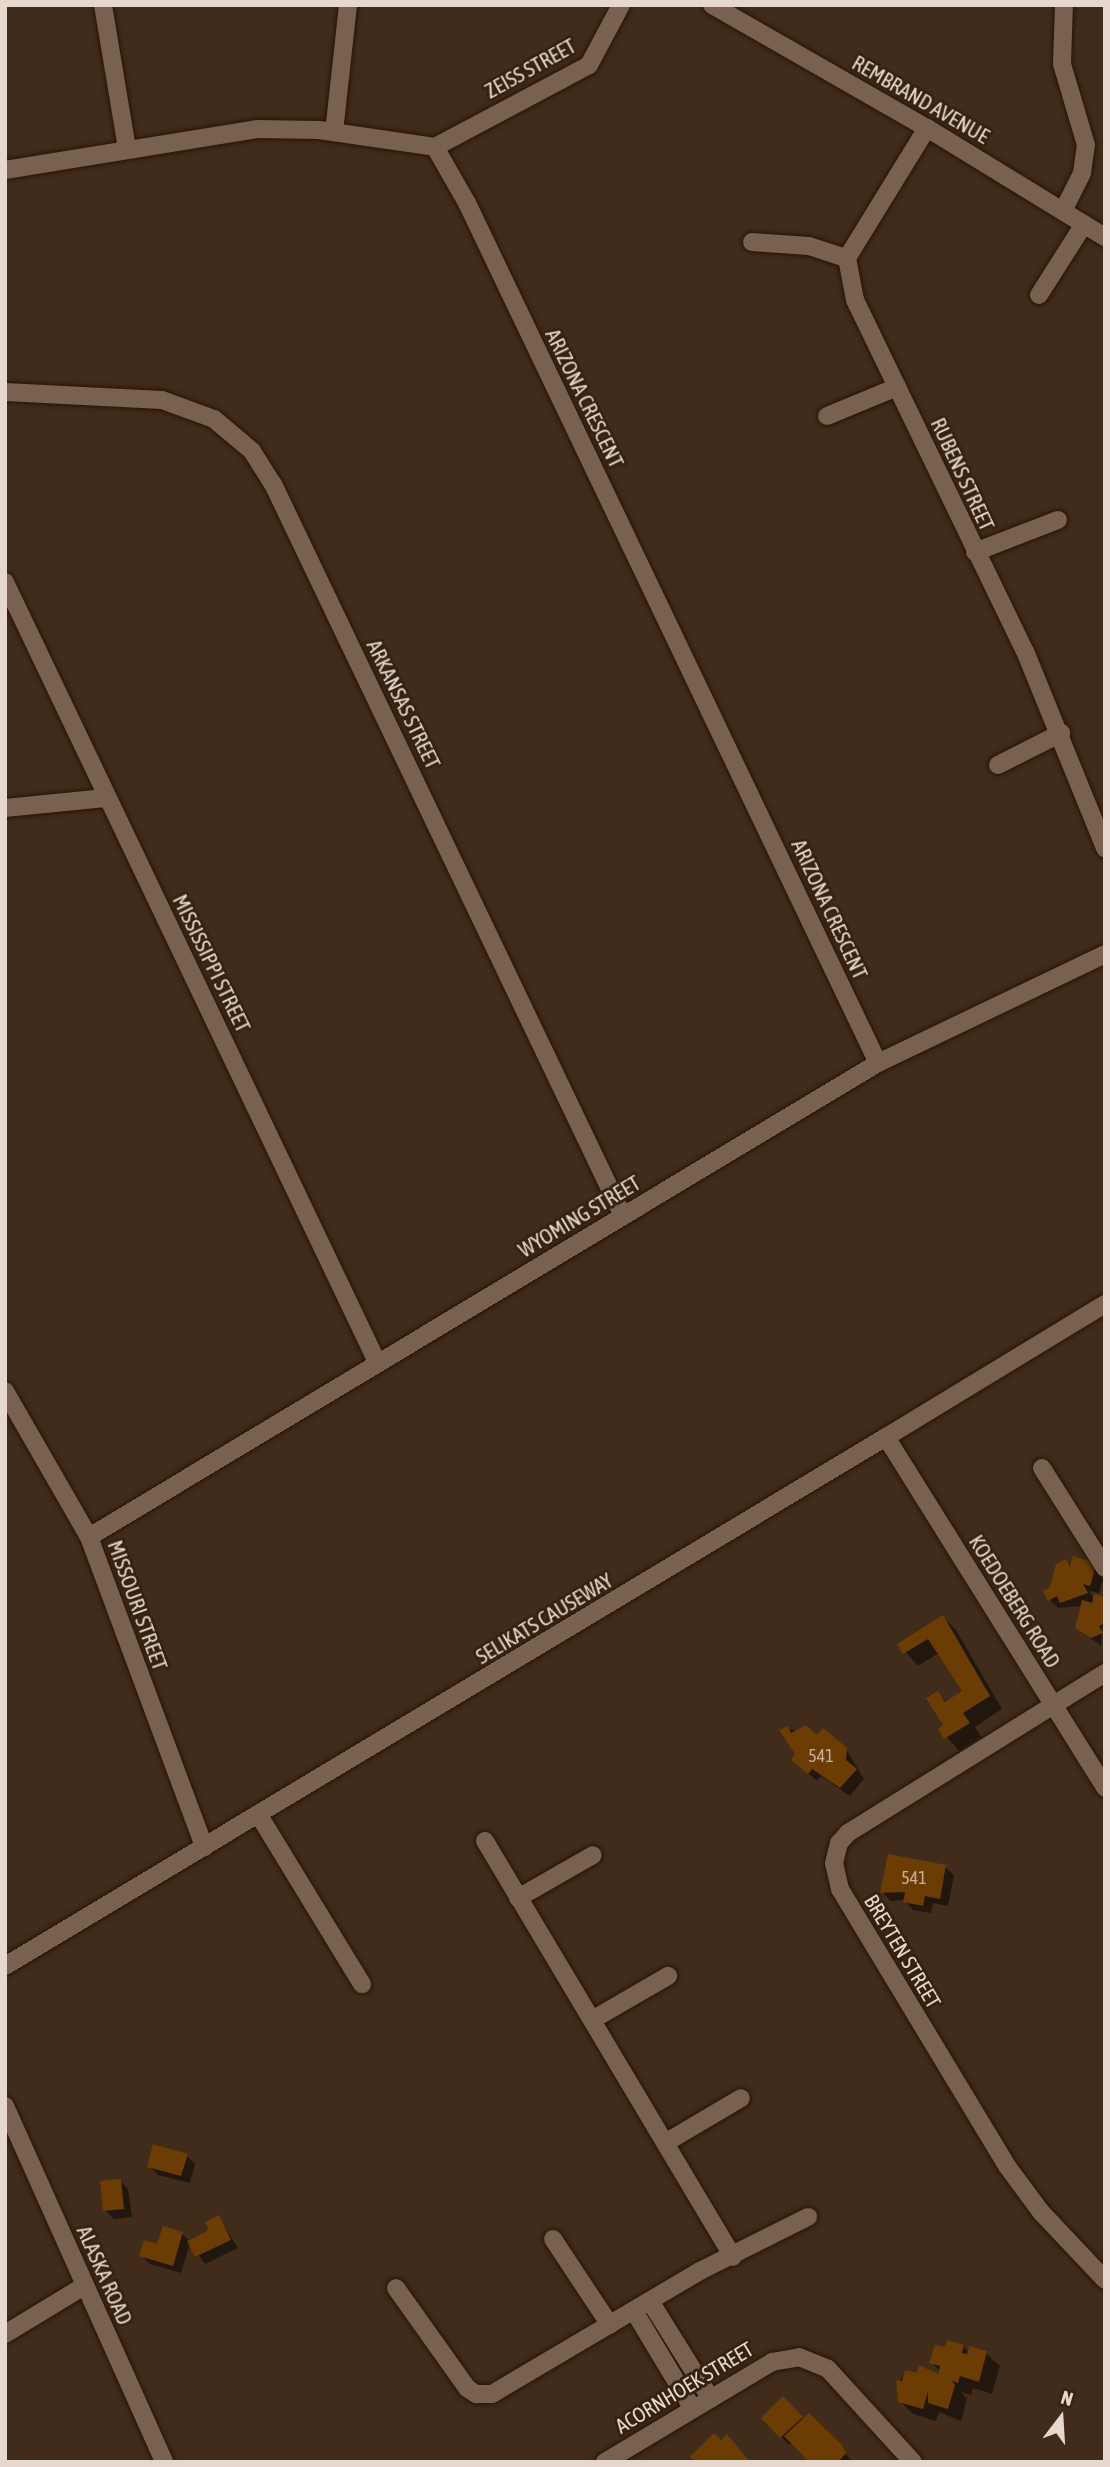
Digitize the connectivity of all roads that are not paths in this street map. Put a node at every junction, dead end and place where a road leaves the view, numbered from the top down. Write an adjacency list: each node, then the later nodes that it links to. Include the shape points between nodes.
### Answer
1 (103, 5): 9 (street)
2 (348, 5): 7 (street)
3 (621, 5): 8 (street, ZEISS STREET, via 589,65)
4 (712, 5): 6 (street, REMBRAND AVENUE)
5 (1064, 5): 11 (street, via 1062,64 1086,145 1082,173)
6 (928, 128): 11 (street, REMBRAND AVENUE); 15 (street)
7 (334, 132): 8 (street); 9 (street, via 257,129)
8 (435, 147): 29 (street, ARIZONA CRESCENT, via 467,203)
9 (127, 149): 10 (street)
10 (5, 170)
11 (1063, 211): 12 (street, REMBRAND AVENUE)
12 (1084, 224): 13 (street, REMBRAND AVENUE); 16 (street)
13 (1105, 237)
14 (752, 242): 15 (street, via 809,246)
15 (847, 258): 17 (street, RUBENS STREET, via 857,307)
16 (1039, 295)
17 (897, 387): 19 (street); 21 (street, RUBENS STREET)
18 (5, 392): 30 (street, ARKANSAS STREET, via 171,402 214,419 252,451 273,484)
19 (827, 416)
20 (1058, 520): 21 (street)
21 (975, 552): 23 (street, RUBENS STREET)
22 (5, 582): 25 (street, MISSISSIPPI STREET)
23 (1061, 733): 24 (street); 27 (street, RUBENS STREET)
24 (998, 765)
25 (106, 798): 26 (street); 32 (street, MISSISSIPPI STREET)
26 (5, 808)
27 (1105, 848)
28 (1105, 954): 29 (street, WYOMING STREET)
29 (878, 1063): 30 (street, WYOMING STREET)
30 (623, 1216): 32 (street, WYOMING STREET)
31 (1105, 1304): 34 (street, SELIKATS CAUSEWAY)
32 (378, 1364): 36 (street, WYOMING STREET)
33 (5, 1391): 36 (street, MISSOURI STREET)
34 (886, 1437): 39 (street, KOEDOEBERG ROAD); 41 (street, SELIKATS CAUSEWAY)
35 (1042, 1468): 37 (street)
36 (89, 1537): 43 (street, MISSOURI STREET)
37 (1105, 1568)
38 (1105, 1672): 39 (street, BREYTEN STREET)
39 (1052, 1703): 40 (street, KOEDOEBERG ROAD); 56 (street, BREYTEN STREET, via 848,1833 835,1853 834,1873 872,1946 1007,2166 1041,2212)
40 (1105, 1788)
41 (260, 1817): 43 (street, SELIKATS CAUSEWAY); 48 (street)
42 (485, 1841): 45 (street)
43 (204, 1847): 46 (street, SELIKATS CAUSEWAY)
44 (593, 1855): 45 (street)
45 (519, 1898): 49 (street)
46 (5, 1966)
47 (668, 1976): 49 (street)
48 (362, 1984)
49 (592, 2020): 52 (street)
50 (741, 2098): 52 (street)
51 (5, 2106): 57 (street, ALASKA ROAD)
52 (665, 2143): 55 (street)
53 (808, 2217): 55 (street)
54 (554, 2239): 61 (street)
55 (733, 2257): 59 (street)
56 (1105, 2280)
57 (85, 2286): 62 (street); 66 (street, ALASKA ROAD)
58 (396, 2288): 61 (street, via 476,2394 503,2389)
59 (650, 2301): 60 (street); 63 (street)
60 (634, 2311): 61 (street); 63 (street)
61 (610, 2325)
62 (5, 2334)
63 (676, 2360): 64 (street); 65 (street)
64 (711, 2399): 65 (street, ACORNHOEK STREET); 68 (street, ACORNHOEK STREET, via 780,2360 805,2358 828,2370)
65 (693, 2409): 67 (street, ACORNHOEK STREET)
66 (164, 2462)
67 (605, 2462)
68 (913, 2462)

